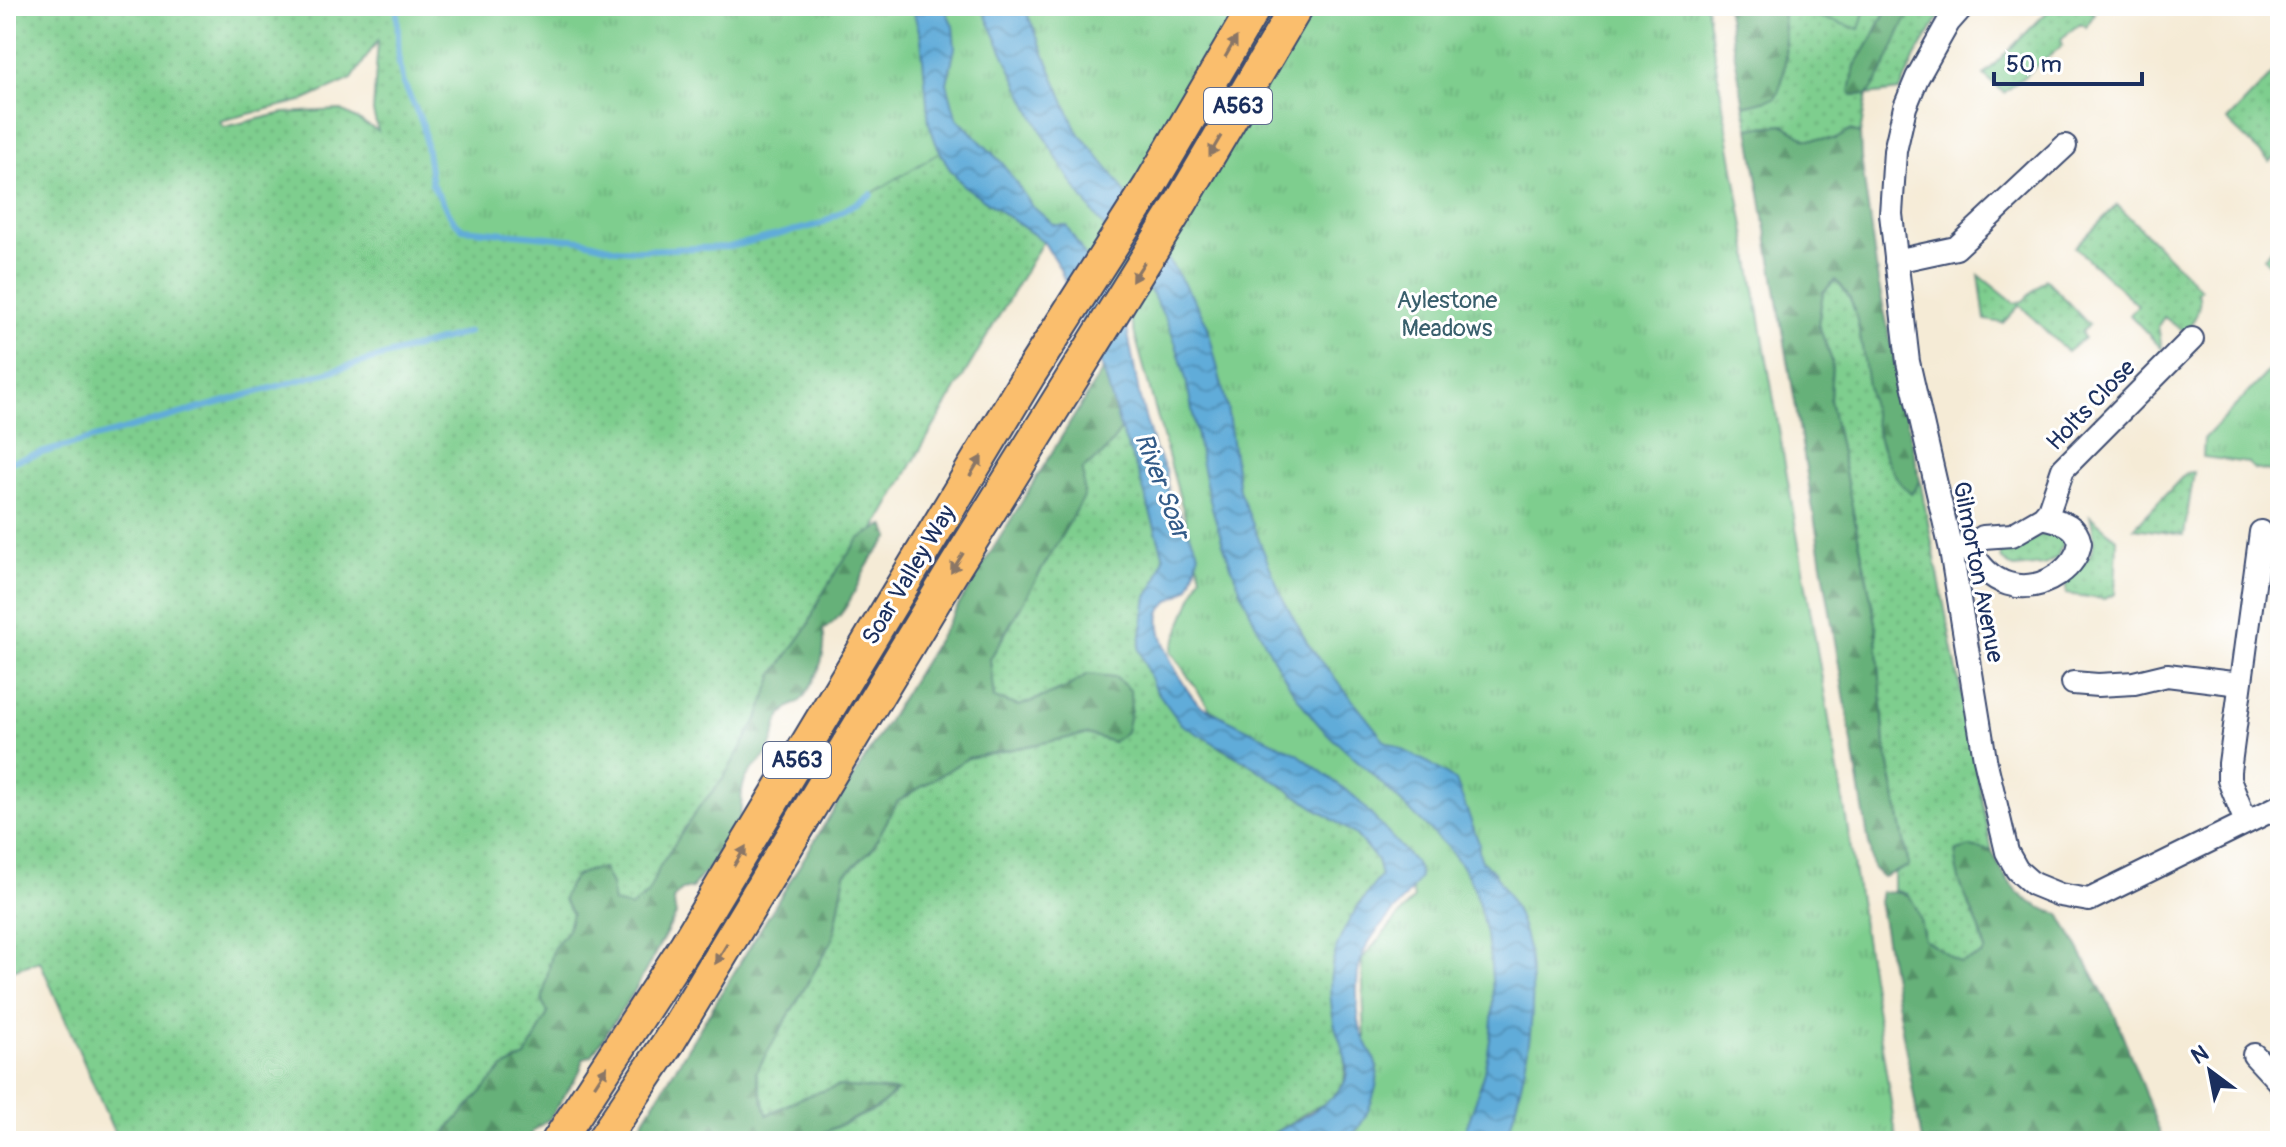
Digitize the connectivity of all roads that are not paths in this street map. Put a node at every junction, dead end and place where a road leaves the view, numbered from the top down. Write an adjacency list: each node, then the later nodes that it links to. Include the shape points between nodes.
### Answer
1 (1255, 6): 16 (highway, Soar Valley Way / A563, one-way to 1, via 686,945)
2 (1297, 6): 17 (highway, Soar Valley Way / A563, one-way to 17, via 668,1043)
3 (1963, 6): 5 (street, Gilmorton Avenue, via 1929,54 1905,107 1891,184)
4 (2065, 146): 5 (street, via 1956,248)
5 (1896, 261): 9 (street, Gilmorton Avenue, via 1908,362)
6 (2192, 339): 7 (street, Holts Close, via 2063,469)
7 (2043, 517): 9 (street, via 2021,532 1983,537); 9 (street, via 2068,524 2080,543 2072,562 2047,581 2012,585)
8 (2261, 532): 11 (street)
9 (1960, 549): 13 (street, Gilmorton Avenue, via 1985,759 2007,852 2017,870 2033,884 2089,900)
10 (2073, 683): 11 (street, via 2134,683 2167,675)
11 (2240, 684): 13 (street, via 2229,771)
12 (2280, 806): 13 (street, Gilmorton Avenue)
13 (2246, 822)
14 (2254, 1055): 15 (street)
15 (2280, 1083)
16 (558, 1141)
17 (602, 1141)

